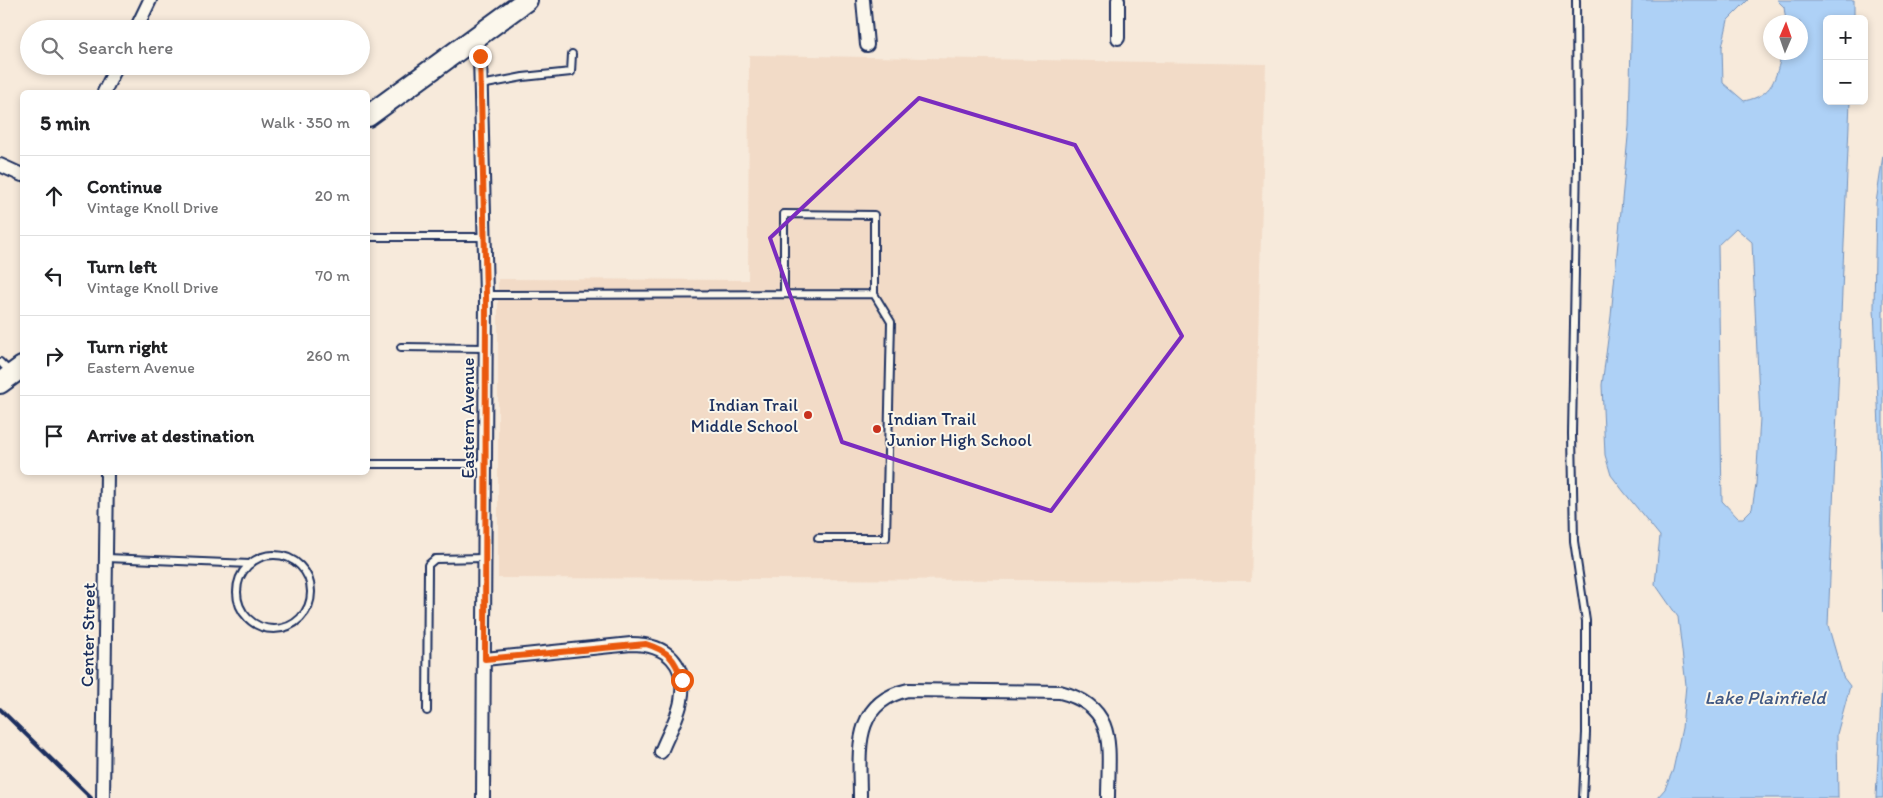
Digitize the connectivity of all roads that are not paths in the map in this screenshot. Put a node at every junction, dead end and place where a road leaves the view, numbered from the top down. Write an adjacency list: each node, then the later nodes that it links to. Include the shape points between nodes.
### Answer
1 (150, 0): 6 (street)
2 (527, 0): 8 (main road)
3 (863, 0): 9 (street)
4 (1118, 0): 7 (street)
5 (1576, 0): 38 (lane, via 1572,434 1574,542 1586,622 1586,733)
6 (140, 20)
7 (1118, 38)
8 (469, 42): 12 (street, Eastern Avenue, via 480,56); 14 (main road)
9 (867, 45)
10 (572, 54): 12 (lane, via 571,72)
11 (112, 75): 13 (street)
12 (481, 86): 18 (street, Eastern Avenue)
13 (105, 90)
14 (370, 115)
15 (0, 165): 16 (street)
16 (20, 174)
17 (370, 237): 18 (lane)
18 (485, 238): 21 (street, Eastern Avenue)
19 (784, 294): 20 (lane); 20 (lane, via 784,214 874,215); 21 (lane)
20 (874, 294): 27 (lane, via 891,322 886,538)
21 (486, 295): 23 (street, Eastern Avenue)
22 (401, 347): 23 (lane)
23 (486, 348): 25 (street, Eastern Avenue)
24 (370, 464): 25 (lane)
25 (486, 464): 29 (street, Eastern Avenue)
26 (107, 475): 28 (street, Center Street)
27 (818, 538)
28 (107, 558): 30 (lane); 34 (street, Center Street)
29 (485, 558): 31 (street, Eastern Avenue); 32 (lane, via 435,559 428,565)
30 (250, 564): 30 (lane, via 243,572 237,590 240,609 246,617 262,628 272,630 291,626 306,614 312,595 303,568 295,561 277,555)
31 (485, 659): 33 (street, via 631,644 658,648 677,664 682,680 681,702); 35 (street, Eastern Avenue)
32 (427, 711)
33 (660, 752)
34 (103, 798)
35 (483, 798)
36 (860, 798): 37 (street, via 864,724 880,701 897,692 918,690 1060,692 1081,699 1096,711 1105,725)
37 (1108, 798)
38 (1582, 798)

